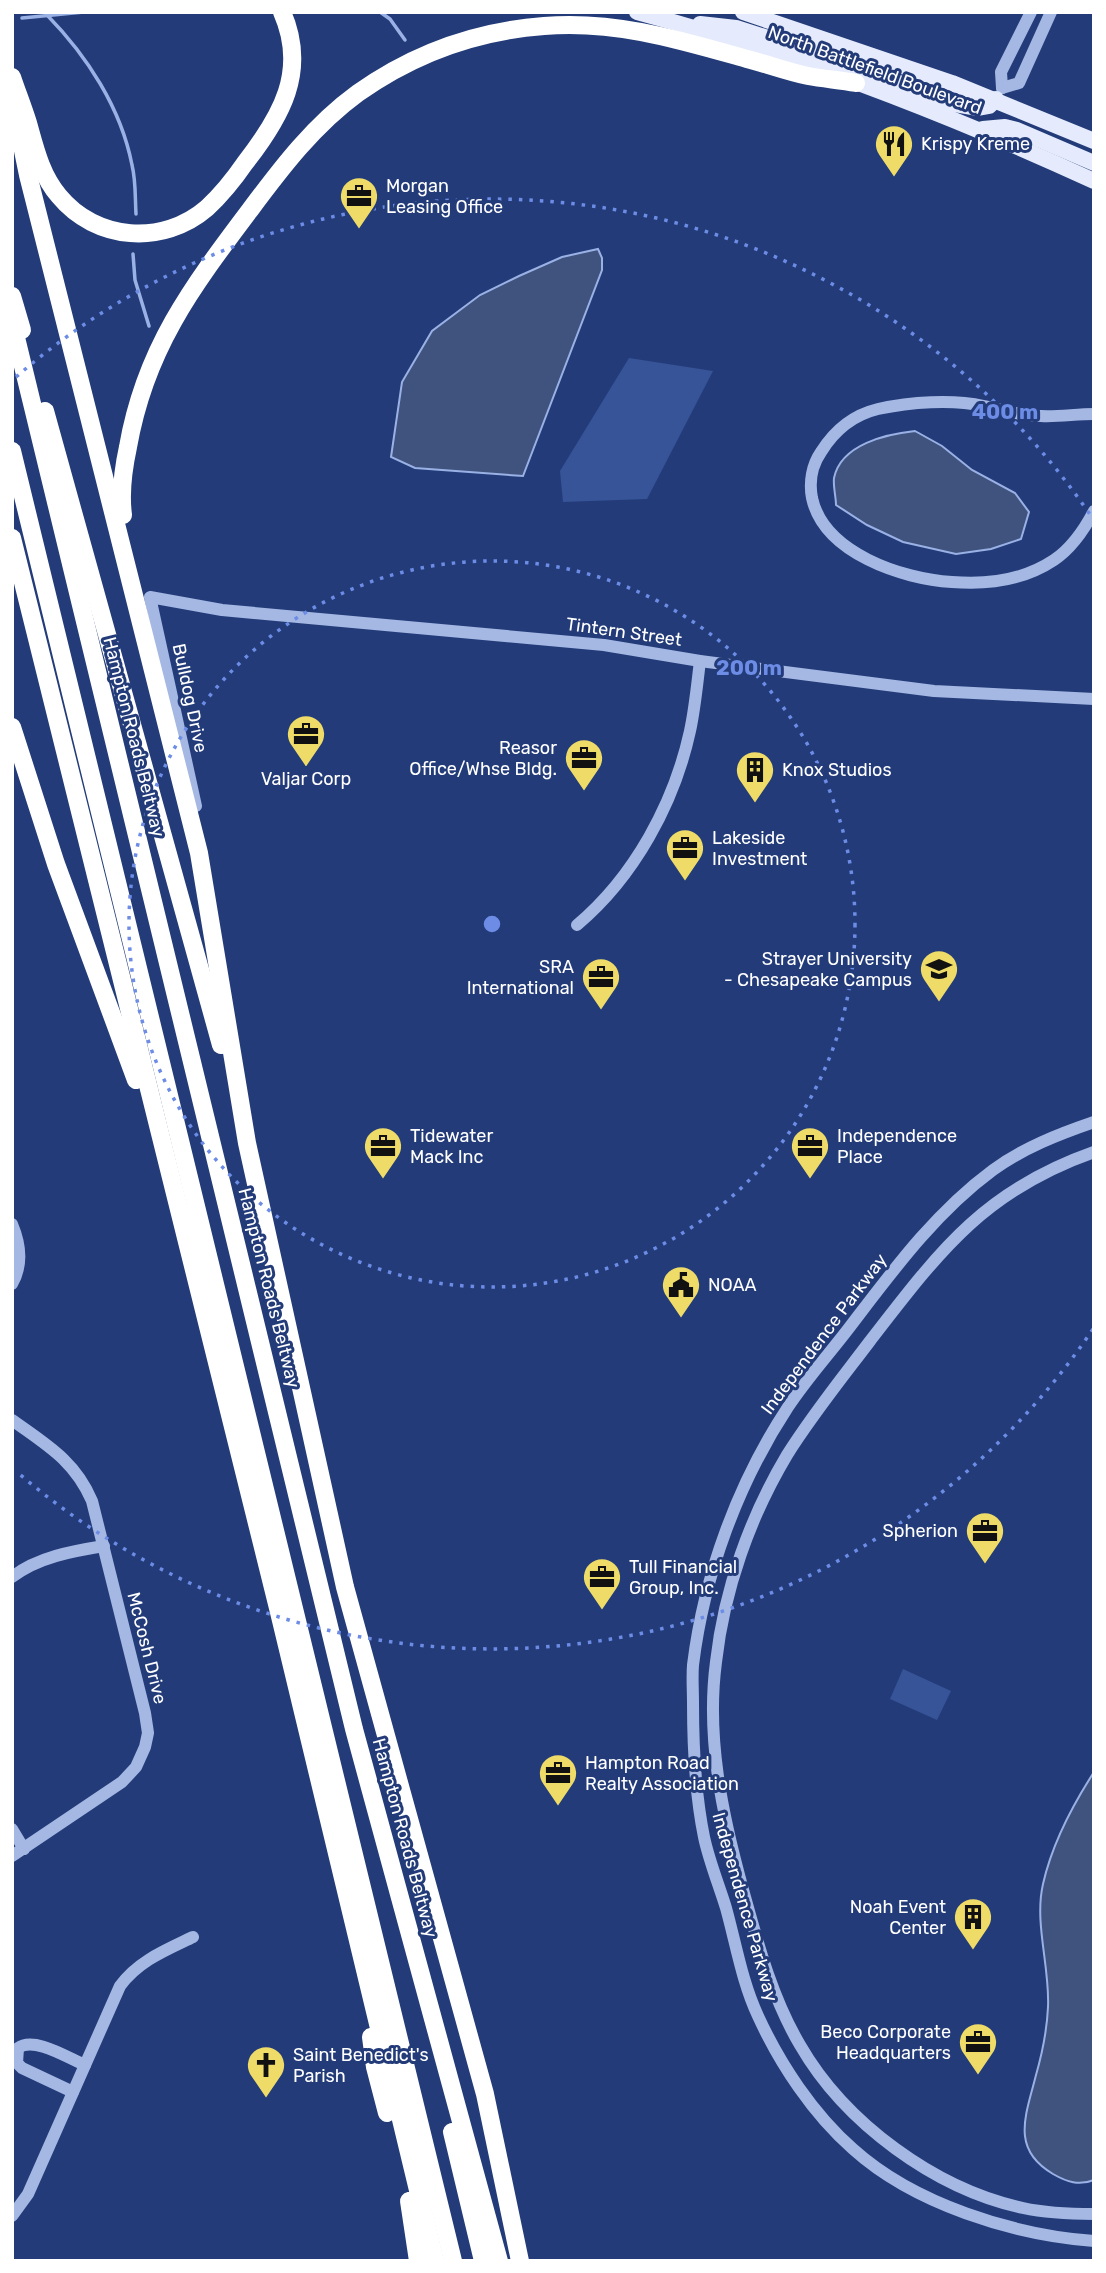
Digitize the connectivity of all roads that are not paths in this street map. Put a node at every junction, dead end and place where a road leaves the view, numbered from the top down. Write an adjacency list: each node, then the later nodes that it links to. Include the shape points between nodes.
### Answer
1 (282, 12): 7 (highway, via 291,39 293,67 282,109 207,208 160,232 106,229 59,196 39,161)
2 (637, 12): 6 (main road, North Battlefield Boulevard)
3 (743, 12): 9 (main road, North Battlefield Boulevard)
4 (1031, 12): 9 (street, via 1001,72)
5 (1051, 12): 9 (street, via 1019,83)
6 (684, 25): 8 (main road, North Battlefield Boulevard); 9 (main road, via 736,28 955,104 989,106)
7 (12, 77)
8 (856, 83): 11 (main road, North Battlefield Boulevard); 22 (highway, via 807,76 643,31 566,25 497,32 458,42 409,62 358,93 292,155 198,279 162,340 138,401 124,467 121,497)
9 (999, 94): 11 (street); 12 (main road, North Battlefield Boulevard)
10 (12, 97): 22 (highway)
11 (981, 129): 13 (main road, via 1017,130); 14 (main road, North Battlefield Boulevard)
12 (1094, 141)
13 (1094, 163)
14 (1094, 181)
15 (12, 296): 30 (highway)
16 (12, 321): 51 (highway, Hampton Roads Beltway, via 354,1729)
17 (12, 366): 50 (highway, via 314,1595)
18 (1094, 414): 20 (street, via 1041,416 955,403 879,409 847,423 827,442 816,459 811,492 822,524 848,547 898,572 953,582 998,581 1034,571 1071,546)
19 (12, 452): 49 (highway, via 298,1604)
20 (1094, 511)
21 (12, 538): 32 (highway)
22 (132, 588): 30 (highway, via 199,853)
23 (150, 597): 24 (street, Tintern Street, via 222,610 604,645); 27 (street, Bulldog Drive)
24 (700, 662): 25 (street, Tintern Street, via 934,691); 28 (street, via 690,730 664,807 626,872)
25 (1094, 699)
26 (12, 727): 32 (highway, via 56,863)
27 (196, 806)
28 (577, 925)
29 (1094, 1122): 46 (street, Independence Parkway, via 1029,1148 945,1210 790,1404 767,1440 717,1551 693,1667 697,1791 705,1840 756,2012 776,2050 825,2120 854,2151 904,2184 946,2206 1003,2226)
30 (247, 1143): 52 (highway, via 345,1587 485,2094)
31 (1094, 1152): 44 (street, Independence Parkway, via 1022,1185 963,1229 926,1268 797,1439 764,1499 734,1578 715,1662 713,1714 726,1830 763,1962 800,2046 832,2091 876,2136 949,2181 1024,2208)
32 (166, 1160): 40 (highway)
33 (12, 1224): 34 (street, via 19,1258)
34 (12, 1284)
35 (12, 1420): 36 (street, McCosh Drive, via 66,1460 80,1478)
36 (104, 1546): 37 (street, via 53,1557); 39 (street, McCosh Drive, via 145,1713 145,1747 122,1782)
37 (12, 1577)
38 (12, 1829): 39 (street)
39 (18, 1852)
40 (354, 1920): 47 (highway, via 375,2067 411,2211); 48 (highway)
41 (193, 1937): 42 (street, via 149,1958 125,1978)
42 (85, 2065): 43 (street); 43 (street, via 33,2043 18,2049 17,2063 22,2068)
43 (73, 2092): 45 (street, via 28,2194)
44 (1094, 2214)
45 (12, 2216)
46 (1094, 2241)
47 (418, 2261)
48 (435, 2261)
49 (453, 2261)
50 (484, 2261)
51 (499, 2261)
52 (521, 2261)

